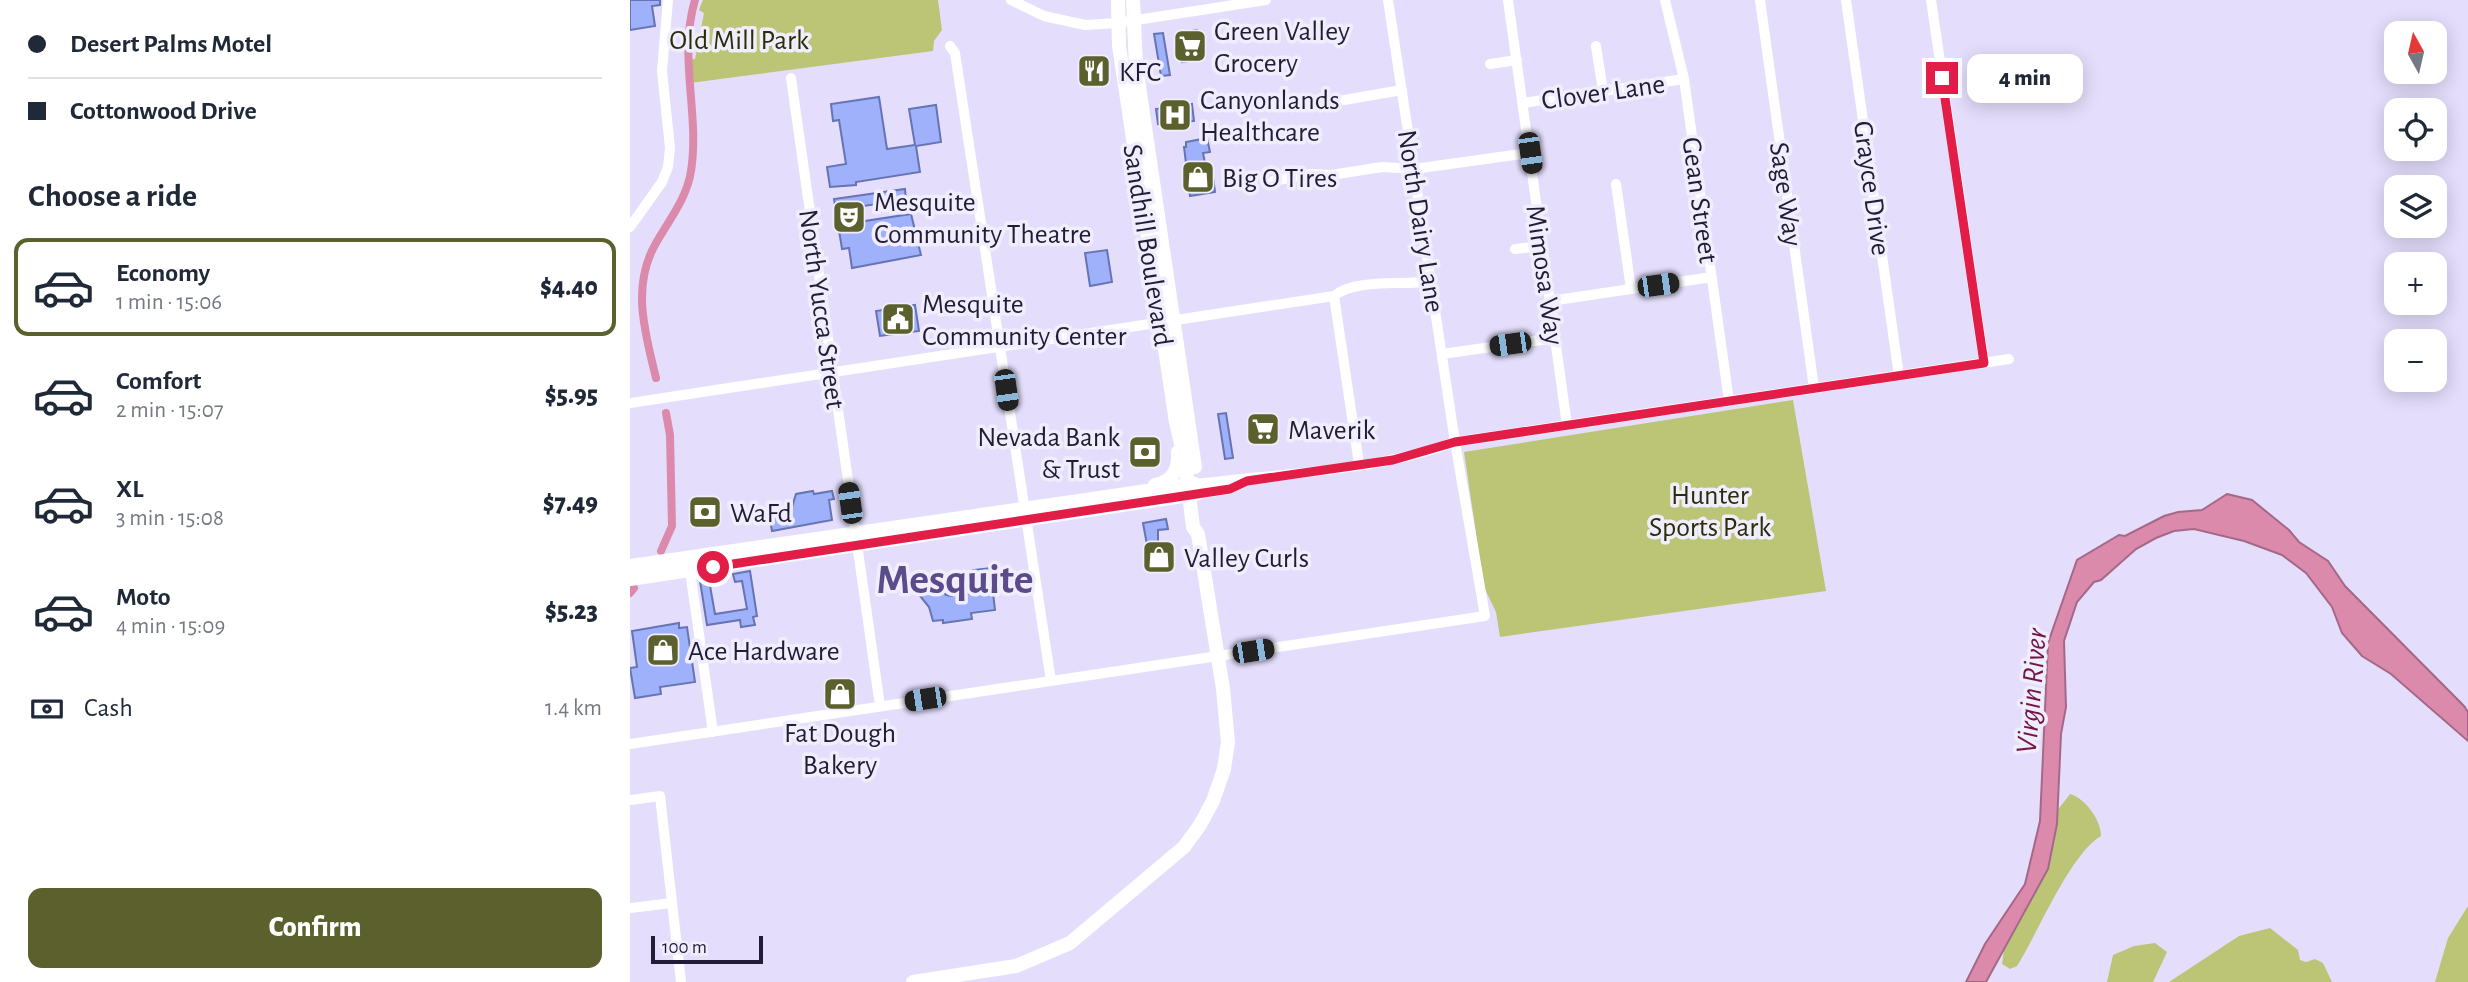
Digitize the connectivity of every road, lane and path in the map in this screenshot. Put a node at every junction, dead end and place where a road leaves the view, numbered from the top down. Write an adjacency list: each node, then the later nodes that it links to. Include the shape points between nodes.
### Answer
1 (668, 0): 30 (street, via 662,71 668,167)
2 (1011, 0): 13 (street, via 1060,21)
3 (1118, 0): 13 (main road, Sandhill Boulevard)
4 (1133, 0): 12 (main road, Sandhill Boulevard)
5 (1266, 0): 12 (street)
6 (1388, 0): 20 (street, North Dairy Lane)
7 (1508, 0): 16 (street, Mimosa Way)
8 (1665, 0): 19 (street, Gean Street)
9 (1760, 0): 46 (street, Sage Way)
10 (1846, 0): 45 (street, Grayce Drive)
11 (1931, 0): 43 (street)
12 (1133, 19): 13 (street); 29 (main road, Sandhill Boulevard)
13 (1117, 23): 24 (main road, Sandhill Boulevard)
14 (950, 46): 40 (street, via 955,53)
15 (1596, 46): 21 (street)
16 (1517, 60): 17 (street); 23 (street, Mimosa Way)
17 (1490, 64)
18 (791, 78): 44 (street, North Yucca Street)
19 (1684, 79): 21 (street, Clover Lane); 33 (street, Gean Street)
20 (1402, 90): 22 (street); 26 (street, North Dairy Lane)
21 (1603, 91): 23 (street, Clover Lane)
22 (1327, 103)
23 (1522, 103): 25 (street, Mimosa Way)
24 (1135, 149): 29 (main road, via 1147,201); 38 (main road, Sandhill Boulevard)
25 (1530, 153): 26 (street); 31 (street, Mimosa Way)
26 (1414, 170): 27 (street, via 1382,167); 34 (street, North Dairy Lane)
27 (1273, 181)
28 (1616, 184): 35 (street)
29 (1156, 206): 38 (main road, Sandhill Boulevard)
30 (630, 227)
31 (1542, 246): 32 (street); 37 (street, Mimosa Way)
32 (1515, 250)
33 (1712, 277): 35 (street); 47 (street, Gean Street)
34 (1431, 281): 36 (street, via 1364,286); 41 (street, North Dairy Lane)
35 (1631, 289): 37 (street)
36 (1334, 296): 38 (street); 52 (street)
37 (1550, 301): 39 (street, Mimosa Way)
38 (1167, 320): 40 (street); 49 (main road, Sandhill Boulevard); 53 (main road, Sandhill Boulevard)
39 (1555, 338): 41 (street); 50 (street, Mimosa Way)
40 (999, 345): 44 (street); 55 (street)
41 (1441, 354): 51 (street, North Dairy Lane)
42 (2010, 359): 43 (street)
43 (1984, 363): 45 (street)
44 (831, 370): 48 (street); 56 (street, North Yucca Street)
45 (1899, 376): 46 (street)
46 (1814, 388): 47 (street)
47 (1730, 401): 50 (street)
48 (630, 402)
49 (1176, 422): 53 (main road, Sandhill Boulevard); 54 (main road, via 1174,475 1160,485)
50 (1567, 425): 51 (street)
51 (1455, 442): 52 (street); 60 (street, North Dairy Lane, via 1485,616)
52 (1359, 464): 53 (street)
53 (1193, 490): 54 (main road); 55 (main road); 60 (main road, via 1202,526 1198,534)
54 (1127, 492): 55 (main road)
55 (1025, 514): 56 (main road); 61 (street)
56 (855, 539): 57 (main road); 62 (street, North Yucca Street)
57 (689, 564): 58 (main road); 59 (main road); 63 (street)
58 (630, 566)
59 (630, 579)
60 (1218, 656): 61 (street); 68 (main road, via 1228,742 1224,769 1213,801 1184,847 1058,949 1016,966)
61 (1051, 681): 62 (street)
62 (880, 706): 63 (street)
63 (713, 732): 64 (street)
64 (630, 744)
65 (630, 800): 66 (street, via 660,796)
66 (672, 904): 67 (street); 69 (street)
67 (630, 908)
68 (917, 981)
69 (681, 982)

